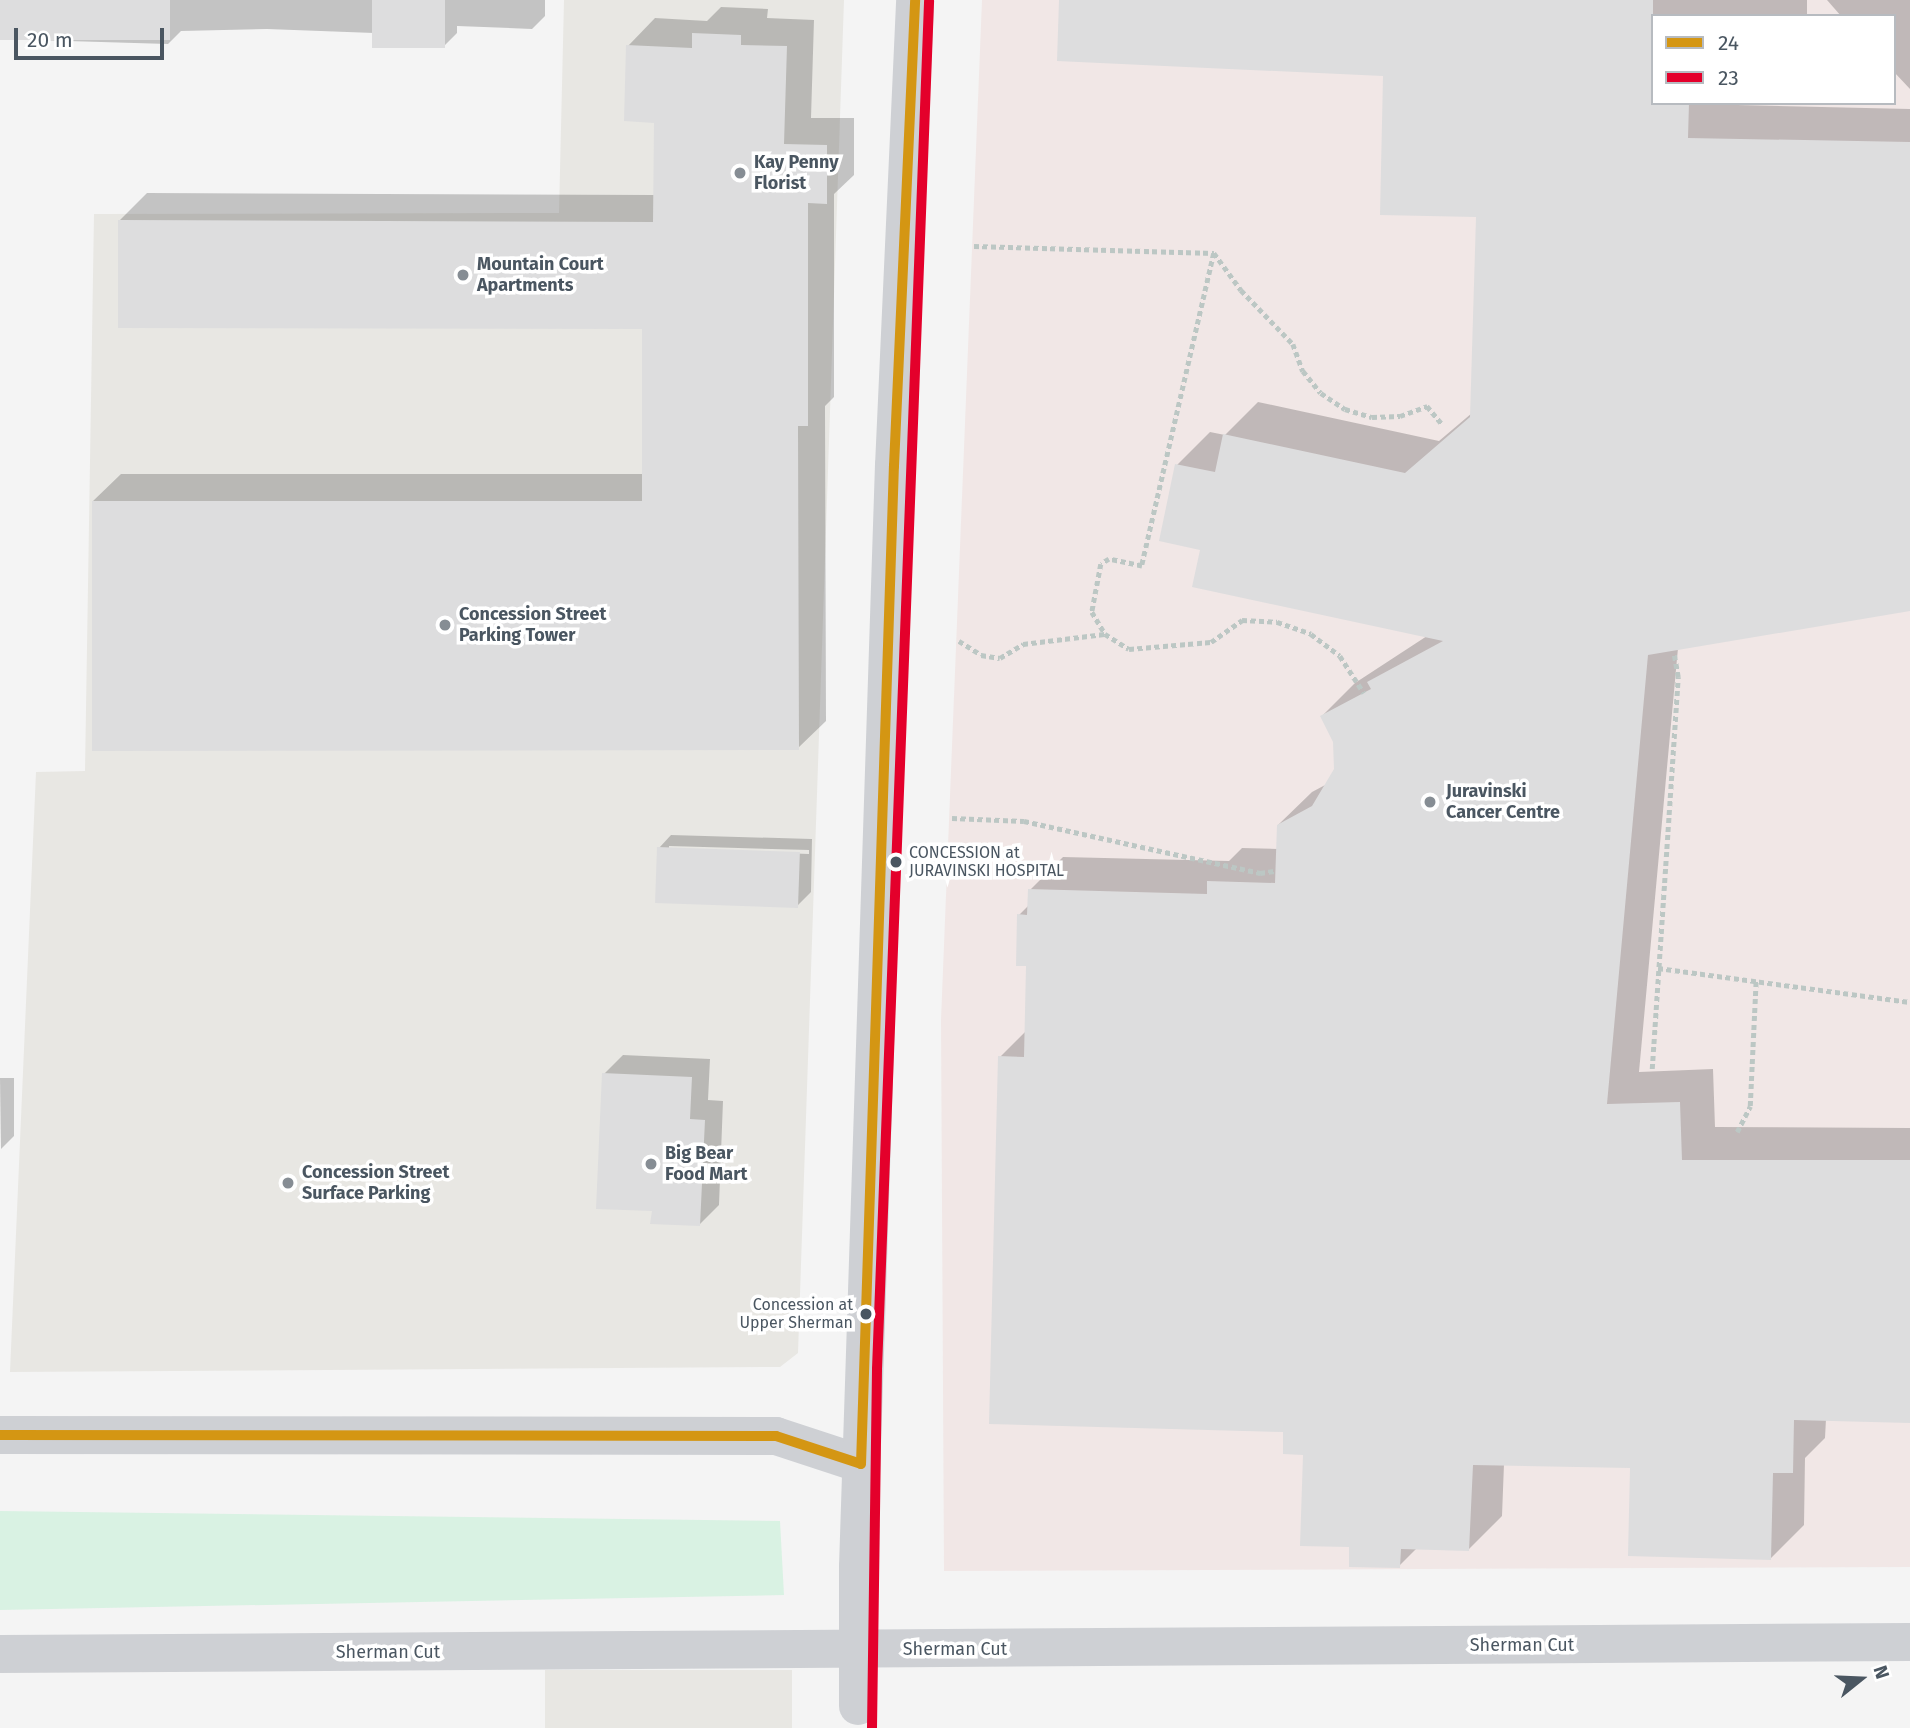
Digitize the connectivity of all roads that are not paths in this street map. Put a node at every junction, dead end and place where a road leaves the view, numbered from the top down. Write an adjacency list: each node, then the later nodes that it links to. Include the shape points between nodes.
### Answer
1 (915, 0): 3 (main road)
2 (0, 1434): 3 (main road, via 776,1436)
3 (860, 1464): 6 (main road, bridge)
4 (1910, 1642): 5 (main road, Sherman Cut)
5 (0, 1654)
6 (858, 1717)

